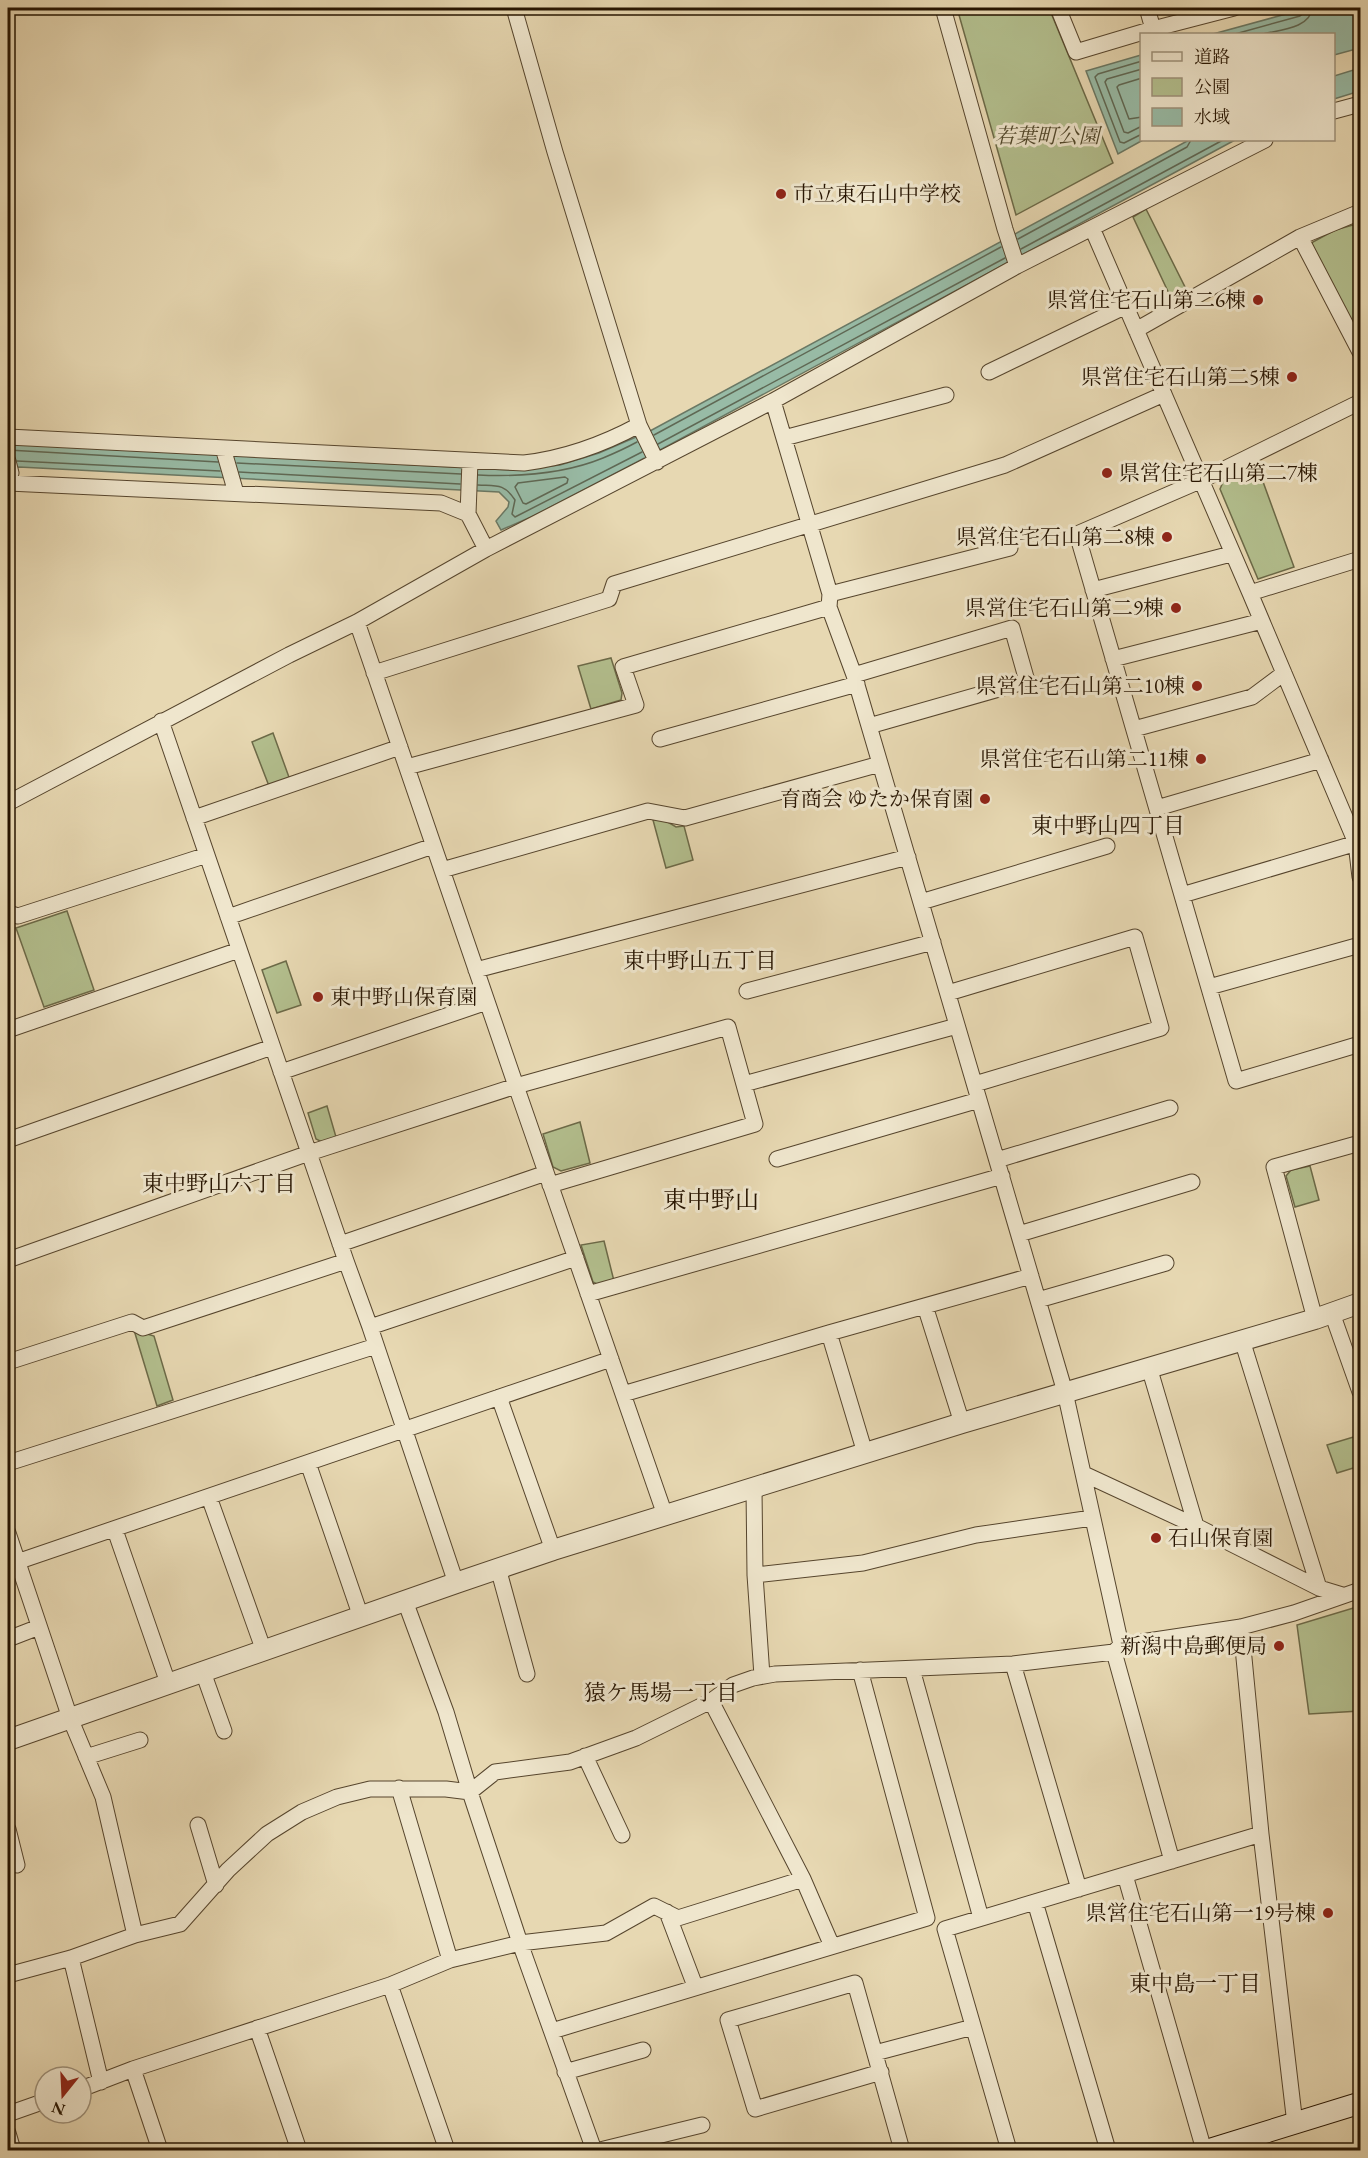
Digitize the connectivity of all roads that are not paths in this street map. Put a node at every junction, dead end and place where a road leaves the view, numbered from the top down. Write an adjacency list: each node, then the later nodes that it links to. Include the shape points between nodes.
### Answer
1 (514, 8): 22 (street)
2 (943, 8): 13 (street)
3 (1058, 8): 6 (street, via 1076,52)
4 (1147, 8): 6 (street)
5 (1234, 8): 6 (street)
6 (1153, 29)
7 (1360, 104): 8 (street)
8 (1335, 111)
9 (1263, 141): 11 (street)
10 (1360, 212): 12 (street)
11 (1092, 228): 13 (street); 14 (street)
12 (1300, 237): 15 (street); 16 (street)
13 (1017, 266): 20 (street)
14 (1126, 306): 15 (street); 17 (street)
15 (1136, 330): 18 (street)
16 (1360, 352)
17 (989, 372)
18 (1164, 394): 29 (street); 32 (street, via 1005,465)
19 (946, 395): 24 (street)
20 (773, 401): 24 (street); 26 (street)
21 (1360, 402): 29 (street)
22 (640, 429): 26 (street); 27 (street, via 547,460)
23 (8, 437): 25 (street)
24 (784, 438): 32 (street)
25 (224, 451): 27 (street); 30 (street)
26 (655, 458): 34 (street)
27 (470, 464): 31 (street)
28 (9, 472): 30 (street)
29 (1202, 480): 35 (street); 37 (street, via 1077,534)
30 (234, 488): 31 (street, via 441,503)
31 (468, 514): 34 (street)
32 (810, 526): 39 (street); 43 (street, via 614,584 609,599)
33 (1010, 548): 39 (street)
34 (486, 549): 41 (street)
35 (1231, 554): 37 (street); 38 (street)
36 (1360, 559): 38 (street)
37 (1093, 590): 42 (street)
38 (1250, 593): 40 (street)
39 (830, 601): 45 (street); 53 (street, via 623,668 636,705)
40 (1262, 621): 42 (street); 44 (street)
41 (357, 622): 43 (street); 46 (street)
42 (1113, 659): 48 (street)
43 (375, 673): 50 (street)
44 (1284, 673): 48 (street, via 1252,697); 51 (street)
45 (855, 679): 47 (street); 47 (street, via 1012,628 1027,681); 49 (street)
46 (161, 721): 54 (street); 56 (street)
47 (869, 726): 52 (street)
48 (1134, 729): 55 (street)
49 (660, 739)
50 (400, 747): 53 (street); 56 (street)
51 (1321, 760): 55 (street); 57 (street)
52 (880, 764): 61 (street); 62 (street, via 685,818 648,811)
53 (407, 768): 58 (street)
54 (8, 803)
55 (1156, 808): 64 (street)
56 (194, 818): 60 (street)
57 (1358, 842): 63 (street); 64 (street)
58 (434, 846): 62 (street); 67 (street)
59 (1107, 846): 65 (street)
60 (207, 855): 66 (street, via 18,916); 67 (street)
61 (908, 857): 65 (street); 71 (street)
62 (442, 870): 71 (street)
63 (1360, 877)
64 (1182, 895): 72 (street)
65 (921, 902): 68 (street)
66 (8, 913)
67 (228, 917): 70 (street)
68 (933, 942): 73 (street); 74 (street)
69 (1360, 945): 72 (street)
70 (239, 950): 77 (street); 79 (street)
71 (476, 970): 75 (street)
72 (1209, 987): 78 (street, via 1236,1081)
73 (747, 991)
74 (948, 993): 76 (street); 82 (street, via 1135,937 1161,1028)
75 (487, 1002): 80 (street); 83 (street)
76 (957, 1026): 81 (street); 82 (street)
77 (8, 1030)
78 (1360, 1044)
79 (272, 1047): 80 (street); 86 (street)
80 (281, 1072): 88 (street)
81 (744, 1084): 83 (street, via 728,1027); 92 (street, via 756,1124)
82 (975, 1084): 84 (street)
83 (516, 1086): 88 (street); 92 (street)
84 (979, 1100): 89 (street); 90 (street)
85 (1170, 1108): 90 (street)
86 (8, 1140)
87 (1360, 1143): 105 (street, via 1274,1167)
88 (309, 1153): 95 (street); 97 (street)
89 (777, 1159)
90 (997, 1160): 91 (street)
91 (1002, 1176): 94 (street); 101 (street)
92 (548, 1179): 95 (street); 96 (street)
93 (1192, 1182): 94 (street)
94 (1019, 1234): 100 (street)
95 (340, 1244): 98 (street)
96 (576, 1258): 101 (street); 106 (street)
97 (8, 1260)
98 (345, 1261): 106 (street); 111 (street, via 143,1328 132,1322)
99 (1166, 1263): 102 (street)
100 (1031, 1276): 102 (street); 104 (street)
101 (588, 1294): 110 (street)
102 (1038, 1300): 113 (street)
103 (1360, 1303): 105 (street)
104 (925, 1306): 107 (street); 117 (street)
105 (1323, 1316): 108 (street); 114 (street)
106 (370, 1327): 109 (street)
107 (829, 1332): 115 (street); 119 (street)
108 (1242, 1340): 112 (street); 135 (street)
109 (376, 1346): 118 (street); 120 (street)
110 (611, 1359): 115 (street); 116 (street)
111 (8, 1362)
112 (1149, 1367): 113 (street); 127 (street)
113 (1065, 1392): 117 (street); 122 (street)
114 (1360, 1392)
115 (623, 1394): 125 (street)
116 (499, 1397): 118 (street); 130 (street)
117 (962, 1423): 119 (street)
118 (404, 1430): 121 (street); 134 (street)
119 (865, 1453): 123 (street)
120 (8, 1463)
121 (308, 1463): 124 (street); 139 (street)
122 (1084, 1474): 126 (street); 127 (street)
123 (754, 1489): 125 (street); 133 (street)
124 (209, 1497): 128 (street); 144 (street)
125 (665, 1515): 130 (street)
126 (1092, 1518): 133 (street, via 976,1535 862,1563); 143 (street)
127 (1196, 1526): 135 (street)
128 (115, 1530): 131 (street); 151 (street)
129 (8, 1533): 131 (street)
130 (553, 1550): 132 (street)
131 (12, 1564): 140 (street)
132 (498, 1568): 134 (street); 149 (street)
133 (755, 1575): 150 (street)
134 (456, 1582): 138 (street)
135 (1319, 1588): 137 (street)
136 (1360, 1590): 137 (street)
137 (1342, 1595): 141 (street)
138 (405, 1602): 139 (street); 160 (street, via 446,1712)
139 (361, 1617): 144 (street)
140 (39, 1627): 142 (street); 153 (street)
141 (1241, 1627): 143 (street); 163 (street)
142 (8, 1639)
143 (1118, 1648): 145 (street); 165 (street)
144 (264, 1651): 148 (street)
145 (1013, 1664): 146 (street); 170 (street)
146 (912, 1669): 147 (street); 173 (street)
147 (860, 1670): 150 (street); 176 (street, via 927,1918)
148 (203, 1672): 151 (street); 154 (street)
149 (527, 1674)
150 (762, 1676): 152 (street, via 733,1685)
151 (168, 1683): 153 (street)
152 (711, 1701): 157 (street, via 636,1738); 168 (street)
153 (70, 1718): 155 (street); 158 (street)
154 (224, 1731)
155 (8, 1740)
156 (140, 1740): 158 (street)
157 (585, 1756): 160 (street, via 570,1762 495,1772); 164 (street)
158 (86, 1757): 174 (street, via 103,1797)
159 (399, 1788): 160 (street); 169 (street, via 370,1789 337,1797 302,1812 267,1834); 178 (street)
160 (470, 1792): 175 (street)
161 (198, 1825): 169 (street)
162 (8, 1829): 166 (street)
163 (1261, 1834): 165 (street); 195 (street)
164 (622, 1835)
165 (1172, 1861): 167 (street)
166 (17, 1865)
167 (1125, 1875): 170 (street); 207 (street)
168 (803, 1879): 172 (street, via 678,1918); 176 (street)
169 (216, 1885): 174 (street, via 180,1924)
170 (1079, 1889): 171 (street)
171 (1035, 1902): 173 (street); 206 (street)
172 (668, 1912): 175 (street, via 654,1906 606,1933); 181 (street)
173 (981, 1918): 182 (street, via 945,1929)
174 (135, 1935): 177 (street)
175 (519, 1943): 178 (street); 184 (street)
176 (832, 1946): 181 (street)
177 (72, 1958): 179 (street); 190 (street)
178 (450, 1960): 180 (street)
179 (8, 1975)
180 (390, 1985): 183 (street); 201 (street)
181 (695, 1986): 184 (street)
182 (973, 2027): 186 (street); 205 (street)
183 (257, 2028): 187 (street); 200 (street)
184 (552, 2031): 188 (street)
185 (643, 2050): 188 (street)
186 (875, 2053): 189 (street); 189 (street, via 855,1983 728,2020 755,2109)
187 (133, 2069): 190 (street); 199 (street)
188 (565, 2072): 202 (street)
189 (881, 2072): 204 (street)
190 (101, 2082): 191 (street)
191 (93, 2085)
192 (1360, 2103): 195 (main road)
193 (33, 2105): 194 (street)
194 (8, 2114)
195 (1295, 2124): 207 (main road)
196 (702, 2125): 203 (street)
197 (8, 2133): 198 (street)
198 (13, 2151)
199 (160, 2151)
200 (299, 2151)
201 (447, 2151)
202 (594, 2151)
203 (600, 2151)
204 (902, 2151)
205 (1009, 2151)
206 (1108, 2151)
207 (1206, 2151)

